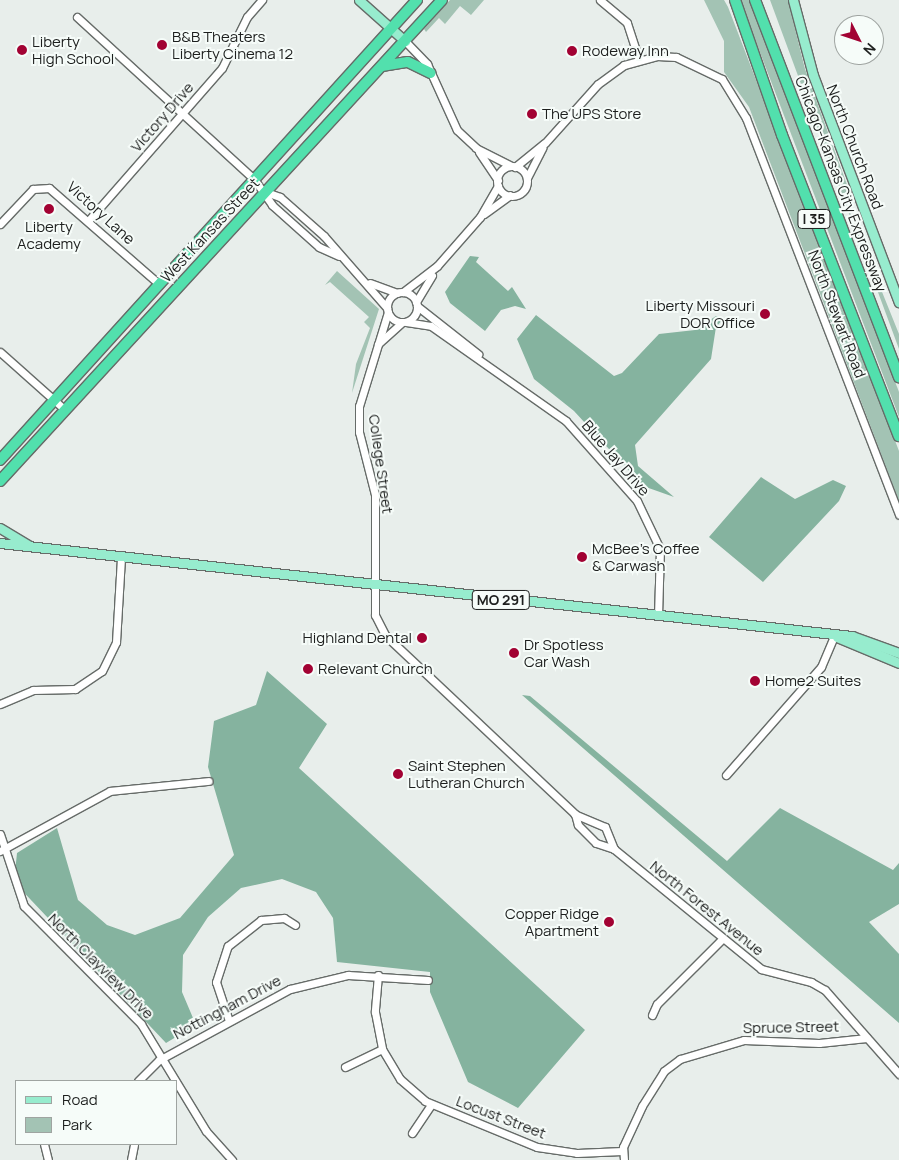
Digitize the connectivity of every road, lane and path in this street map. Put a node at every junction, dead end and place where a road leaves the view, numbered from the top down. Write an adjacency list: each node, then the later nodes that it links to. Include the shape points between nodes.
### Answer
1 (262, 0): 17 (street, Victory Drive, via 247,17 222,68)
2 (359, 0): 11 (main road)
3 (417, 0): 11 (highway, West Kansas Street)
4 (442, 0): 13 (highway, West Kansas Street)
5 (600, 0): 14 (street, via 627,23)
6 (733, 0): 44 (highway, I 35)
7 (755, 0): 12 (highway, Chicago-Kansas City Expressway / I 35)
8 (762, 0): 12 (highway)
9 (793, 0): 34 (main road, North Church Road, via 812,75)
10 (77, 17): 17 (street)
11 (391, 29): 13 (main road); 22 (highway, West Kansas Street)
12 (767, 30): 41 (highway, Chicago-Kansas City Expressway / I 35)
13 (405, 41): 15 (highway, West Kansas Street); 16 (street)
14 (639, 59): 18 (street, North Stewart Road, via 598,84); 47 (street, North Stewart Road, via 676,57 694,62 722,79 739,100)
15 (382, 66): 16 (highway, via 408,62); 24 (highway, West Kansas Street)
16 (431, 73): 19 (street, via 457,130)
17 (184, 112): 22 (street); 27 (street, Victory Drive)
18 (545, 143): 20 (street, North Stewart Road); 21 (street, North Stewart Road)
19 (476, 148): 20 (street); 23 (street)
20 (513, 166): 21 (street); 23 (street, North Stewart Road)
21 (527, 178): 25 (street, North Stewart Road, via 524,190)
22 (254, 179): 24 (street); 32 (highway, West Kansas Street)
23 (498, 183): 25 (street); 26 (street)
24 (266, 192): 29 (street, via 280,197 324,236); 29 (street, via 272,205 318,247); 43 (highway, West Kansas Street)
25 (510, 196): 26 (street)
26 (480, 217): 30 (street)
27 (88, 221): 28 (street, Victory Lane, via 57,192 44,188 33,190); 32 (street, Victory Lane)
28 (0, 224)
29 (339, 256): 31 (street)
30 (437, 266): 33 (street); 35 (street)
31 (363, 279): 33 (street, Blue Jay Drive); 36 (street)
32 (158, 283): 42 (highway, West Kansas Street)
33 (400, 292): 35 (street, Blue Jay Drive); 36 (street, College Street)
34 (899, 302)
35 (417, 304): 37 (street, College Street, via 415,316); 40 (street, Blue Jay Drive)
36 (387, 310): 37 (street); 38 (street, College Street)
37 (403, 322): 38 (street, College Street); 40 (street, Blue Jay Drive, via 431,326)
38 (375, 349): 52 (street, College Street, via 359,406 360,432 375,495)
39 (0, 352): 42 (street)
40 (482, 358): 53 (street, Blue Jay Drive, via 566,422 648,516 661,560)
41 (899, 378)
42 (54, 400): 43 (street); 45 (highway, West Kansas Street)
43 (65, 410): 46 (highway, West Kansas Street)
44 (899, 436)
45 (0, 460)
46 (0, 481)
47 (899, 515)
48 (0, 528): 50 (main road)
49 (0, 543): 50 (main road, MO 291)
50 (31, 547): 51 (main road, MO 291)
51 (121, 558): 52 (main road, MO 291); 57 (street, via 116,642 102,671 75,688 33,690)
52 (373, 585): 53 (main road, MO 291); 60 (street, North Forest Avenue, via 375,615 385,635)
53 (658, 616): 54 (main road, MO 291)
54 (834, 636): 55 (main road, MO 291, via 852,636); 56 (main road, MO 291); 58 (street, via 816,673)
55 (899, 653)
56 (899, 663)
57 (0, 704)
58 (726, 775)
59 (208, 781): 63 (street, via 110,791)
60 (575, 814): 62 (street, North Forest Avenue, via 584,834); 62 (street, North Forest Avenue, via 605,827)
61 (0, 834): 63 (street, North Clayview Drive)
62 (614, 848): 65 (street, North Forest Avenue)
63 (2, 850): 72 (street, North Clayview Drive, via 24,906 141,1024)
64 (295, 926): 69 (street, via 277,917 261,920 228,946 216,982)
65 (722, 939): 68 (street, via 657,1004); 70 (street, North Forest Avenue, via 761,969 811,982 825,990)
66 (378, 975): 67 (street, Nottingham Drive); 69 (street, Nottingham Drive, via 304,984); 71 (street, Locust Street, via 375,1012)
67 (428, 980)
68 (652, 1015)
69 (229, 1021): 72 (street, Nottingham Drive)
70 (867, 1038): 74 (street, North Forest Avenue); 82 (street, Spruce Street, via 819,1043 744,1040 680,1059 654,1084)
71 (382, 1049): 73 (street); 78 (street, Locust Street, via 400,1079)
72 (164, 1057): 75 (street, Nottingham Drive); 76 (street, North Clayview Drive)
73 (345, 1067)
74 (899, 1074)
75 (139, 1080)
76 (177, 1080)
77 (178, 1082): 85 (street, North Clayview Drive, via 206,1131)
78 (431, 1105): 79 (street); 82 (street, Locust Street, via 537,1147 577,1153)
79 (412, 1133)
80 (44, 1145): 83 (street)
81 (134, 1145): 84 (street)
82 (622, 1151): 86 (street)
83 (48, 1160)
84 (131, 1160)
85 (232, 1160)
86 (624, 1160)

